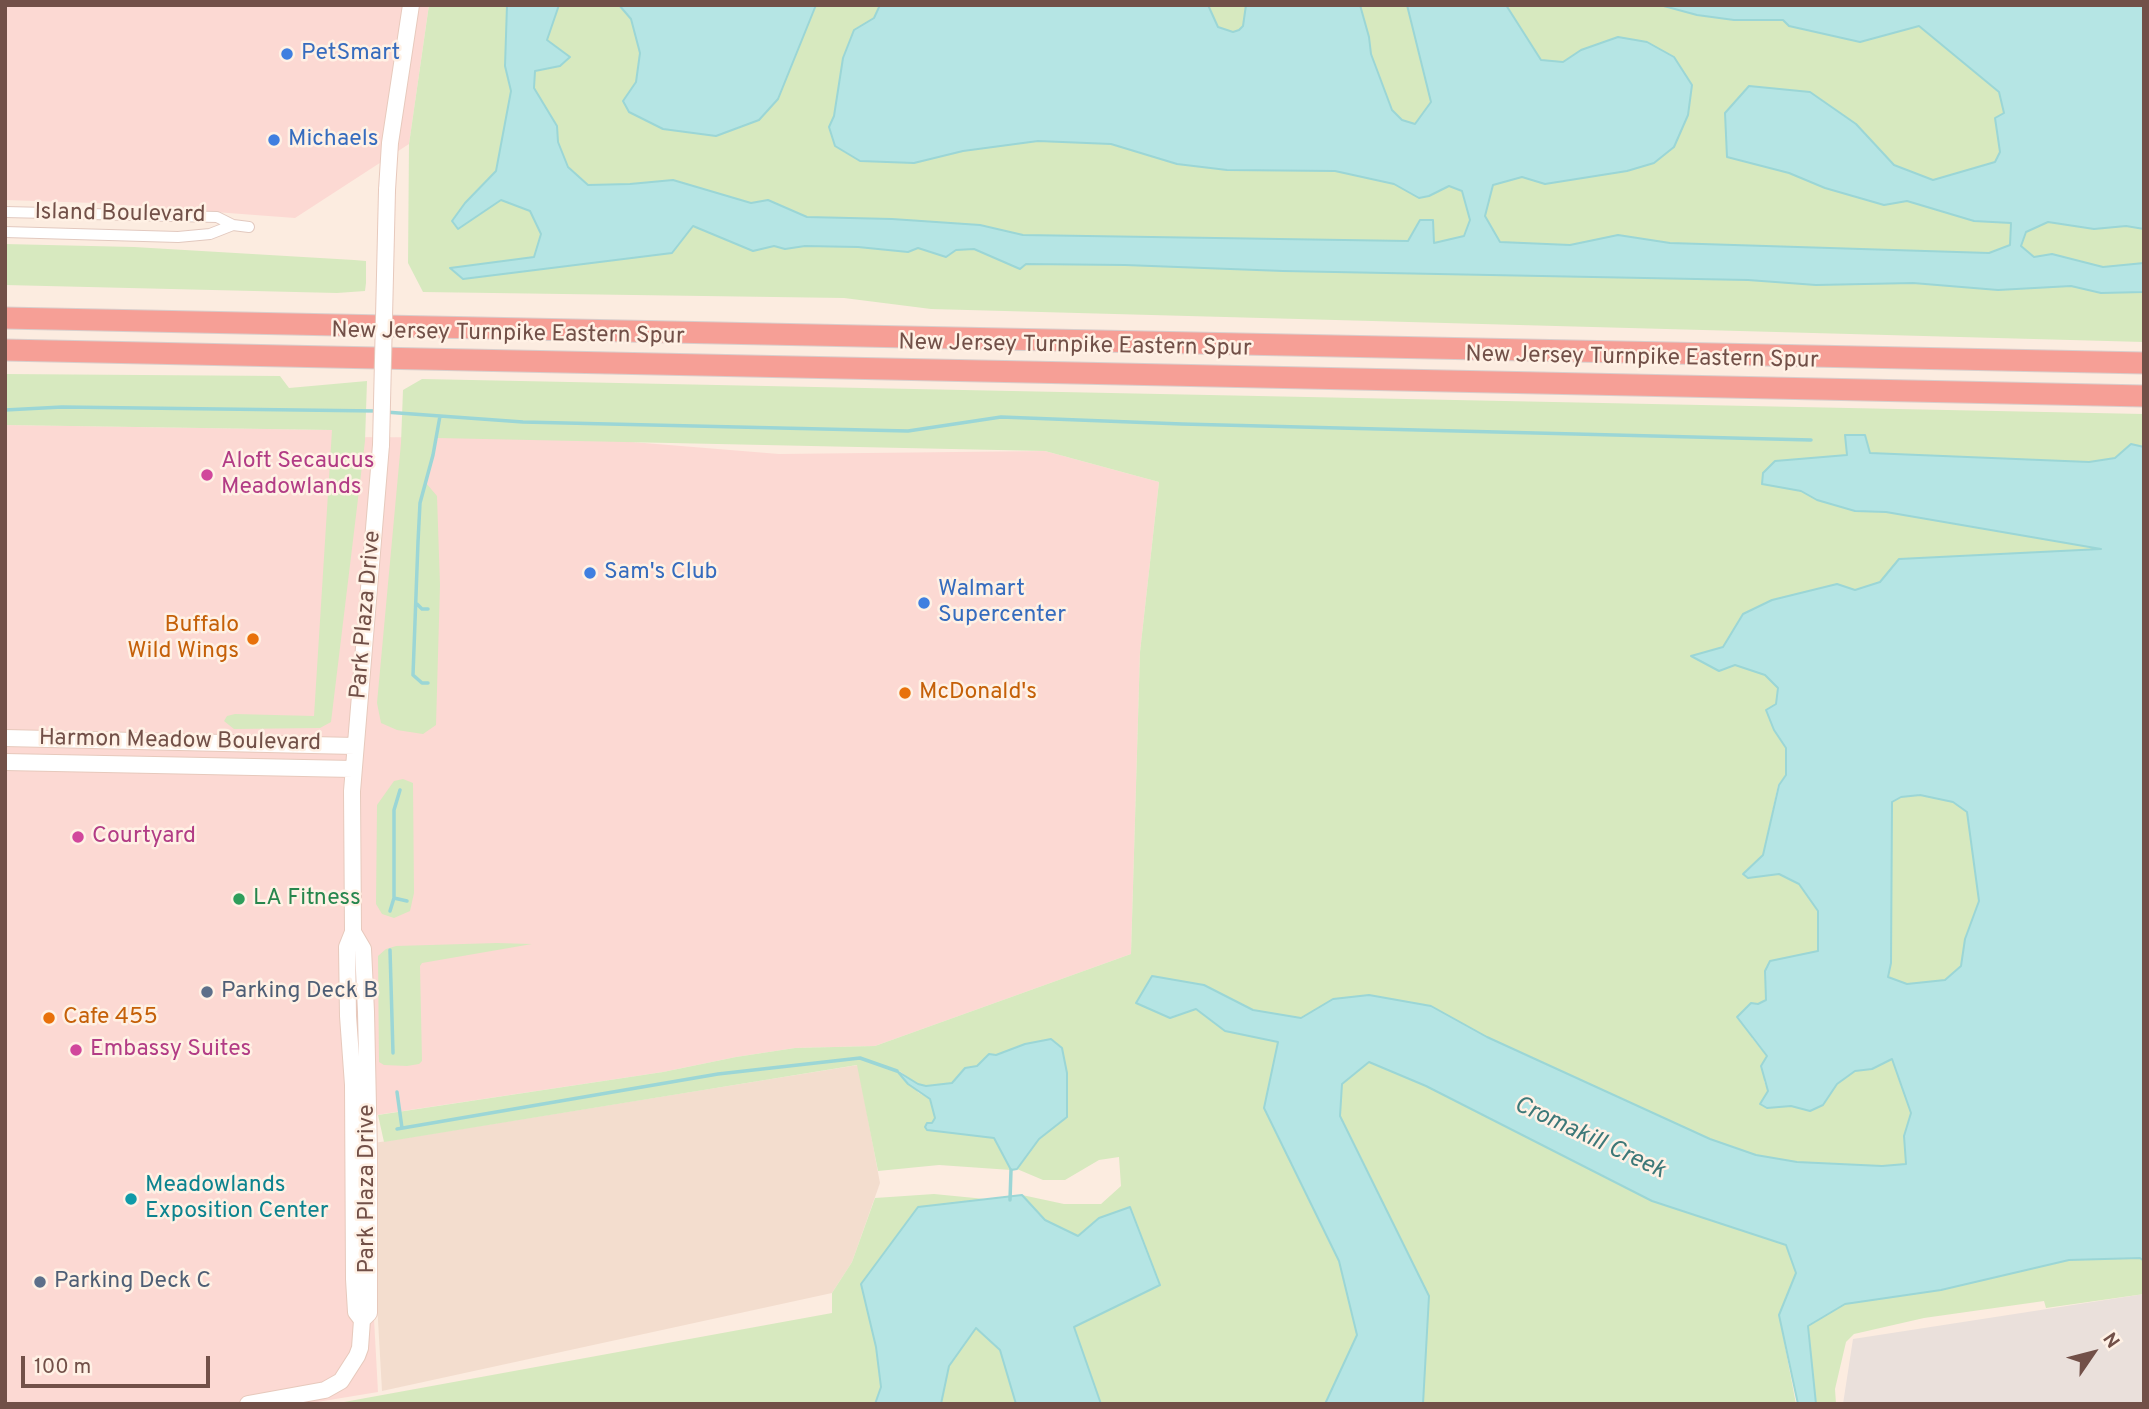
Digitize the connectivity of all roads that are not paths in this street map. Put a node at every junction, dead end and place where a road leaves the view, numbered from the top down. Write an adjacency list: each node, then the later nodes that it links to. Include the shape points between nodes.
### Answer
1 (411, 5): 11 (street, Park Plaza Drive, bridge, via 390,143 382,445)
2 (5, 212): 3 (street, Island Boulevard, via 217,217)
3 (233, 225): 4 (street, Island Boulevard); 5 (street, Island Boulevard, via 210,234 178,237)
4 (249, 227)
5 (5, 232)
6 (6, 318): 8 (highway, New Jersey Turnpike Eastern Spur)
7 (5, 351): 9 (highway, New Jersey Turnpike Eastern Spur)
8 (2144, 363)
9 (2144, 396)
10 (5, 738): 11 (street, Harmon Meadow Boulevard)
11 (355, 746): 13 (street, Park Plaza Drive)
12 (5, 762): 13 (street, Harmon Meadow Boulevard)
13 (353, 769): 14 (street, Park Plaza Drive, via 353,932 363,949 360,1083 369,1313 362,1320 360,1348 341,1381 325,1390)
14 (248, 1404)

